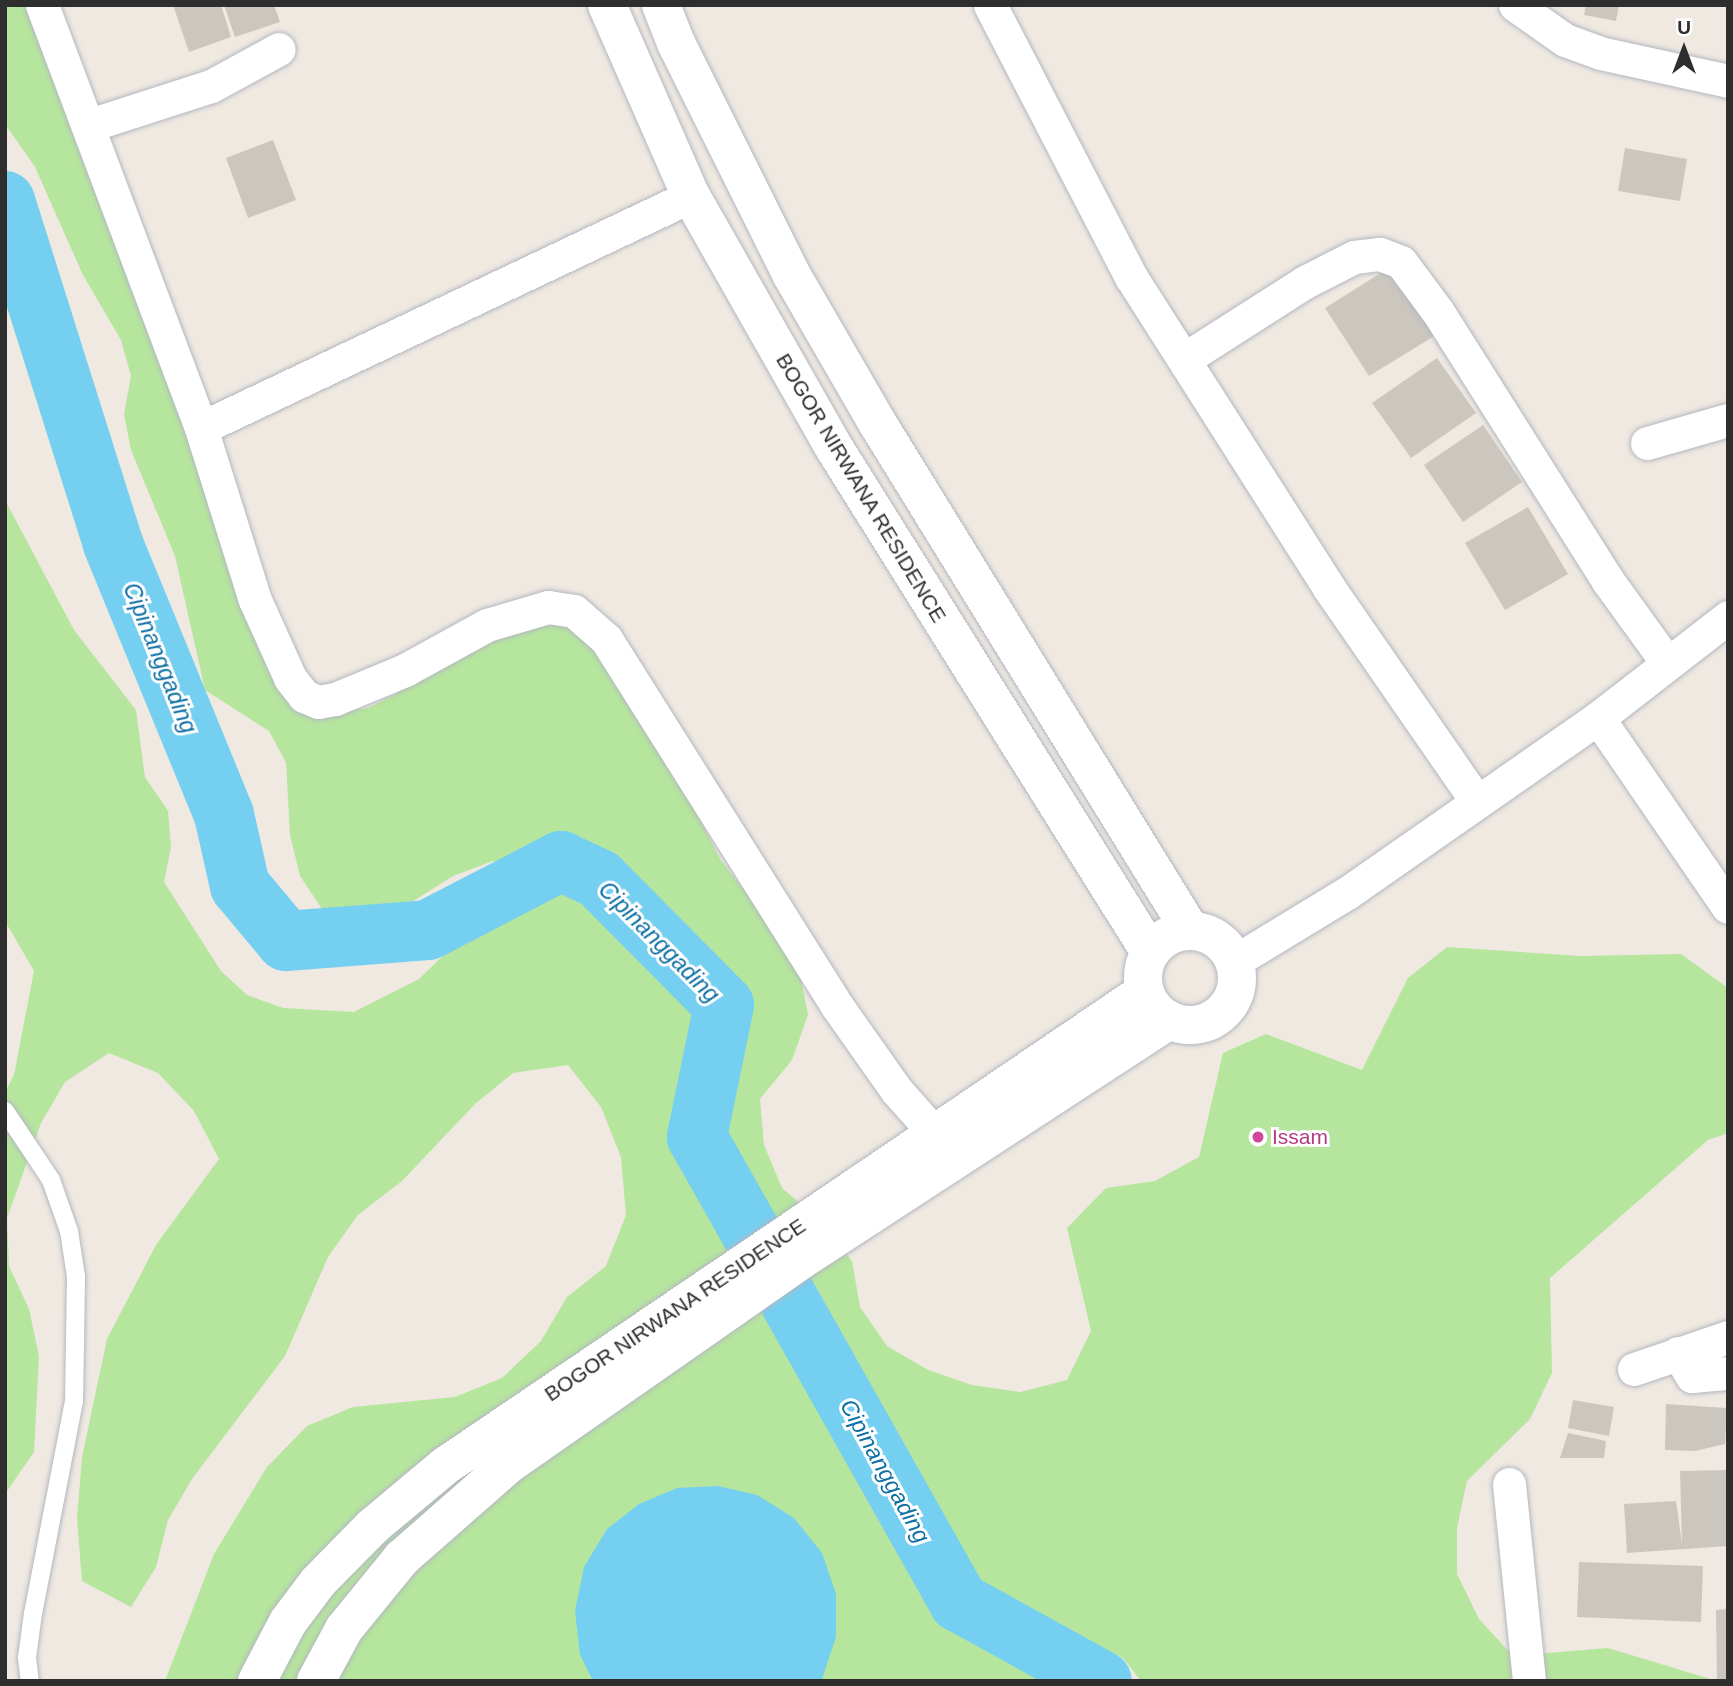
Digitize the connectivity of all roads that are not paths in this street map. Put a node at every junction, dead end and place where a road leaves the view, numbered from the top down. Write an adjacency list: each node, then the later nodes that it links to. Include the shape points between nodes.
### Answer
1 (42, 5): 8 (street)
2 (607, 5): 9 (street, BOGOR NIRWANA RESIDENCE)
3 (661, 5): 12 (street, via 785,262)
4 (990, 5): 10 (street, via 1130,277)
5 (1519, 7): 7 (street, via 1565,40 1600,53)
6 (279, 49): 8 (street, via 211,86)
7 (1728, 81)
8 (90, 125): 13 (street)
9 (691, 196): 13 (street); 15 (street, BOGOR NIRWANA RESIDENCE)
10 (1186, 358): 17 (street, via 1305,282 1354,257 1380,254 1401,262 1438,312 1608,581); 19 (street, via 1329,588)
11 (1728, 420): 14 (street)
12 (878, 424): 15 (street); 21 (street)
13 (201, 428): 27 (street, via 255,600 290,678 304,696 318,702 335,699 405,670 487,625 548,607 574,611 606,639 837,1006 897,1091)
14 (1647, 443)
15 (833, 446): 22 (street, BOGOR NIRWANA RESIDENCE)
16 (1728, 617): 17 (street)
17 (1666, 661): 18 (street)
18 (1598, 718): 19 (street); 20 (street)
19 (1477, 802): 23 (street, via 1347,892)
20 (1728, 907)
21 (1190, 930): 22 (street, via 1174,932); 23 (street, via 1217,938)
22 (1150, 951): 24 (street, via 1144,965)
23 (1235, 961): 25 (street, via 1235,993 1216,1018 1185,1025)
24 (1144, 992): 25 (street, via 1158,1013); 27 (street, BOGOR NIRWANA RESIDENCE)
25 (1169, 1020): 28 (street, BOGOR NIRWANA RESIDENCE)
26 (5, 1111): 35 (lane, via 51,1180 69,1231 76,1277 74,1401 33,1613 27,1658)
27 (936, 1135): 28 (street, BOGOR NIRWANA RESIDENCE)
28 (800, 1243): 29 (street)
29 (735, 1288): 36 (street, BOGOR NIRWANA RESIDENCE, via 445,1466 372,1527 295,1612 262,1664); 37 (street, BOGOR NIRWANA RESIDENCE, via 443,1519 402,1558 344,1629)
30 (1728, 1337): 31 (street)
31 (1678, 1353): 32 (street); 33 (street, via 1692,1376)
32 (1634, 1369)
33 (1728, 1373)
34 (1509, 1484): 38 (street)
35 (30, 1681)
36 (257, 1681)
37 (316, 1681)
38 (1529, 1681)

